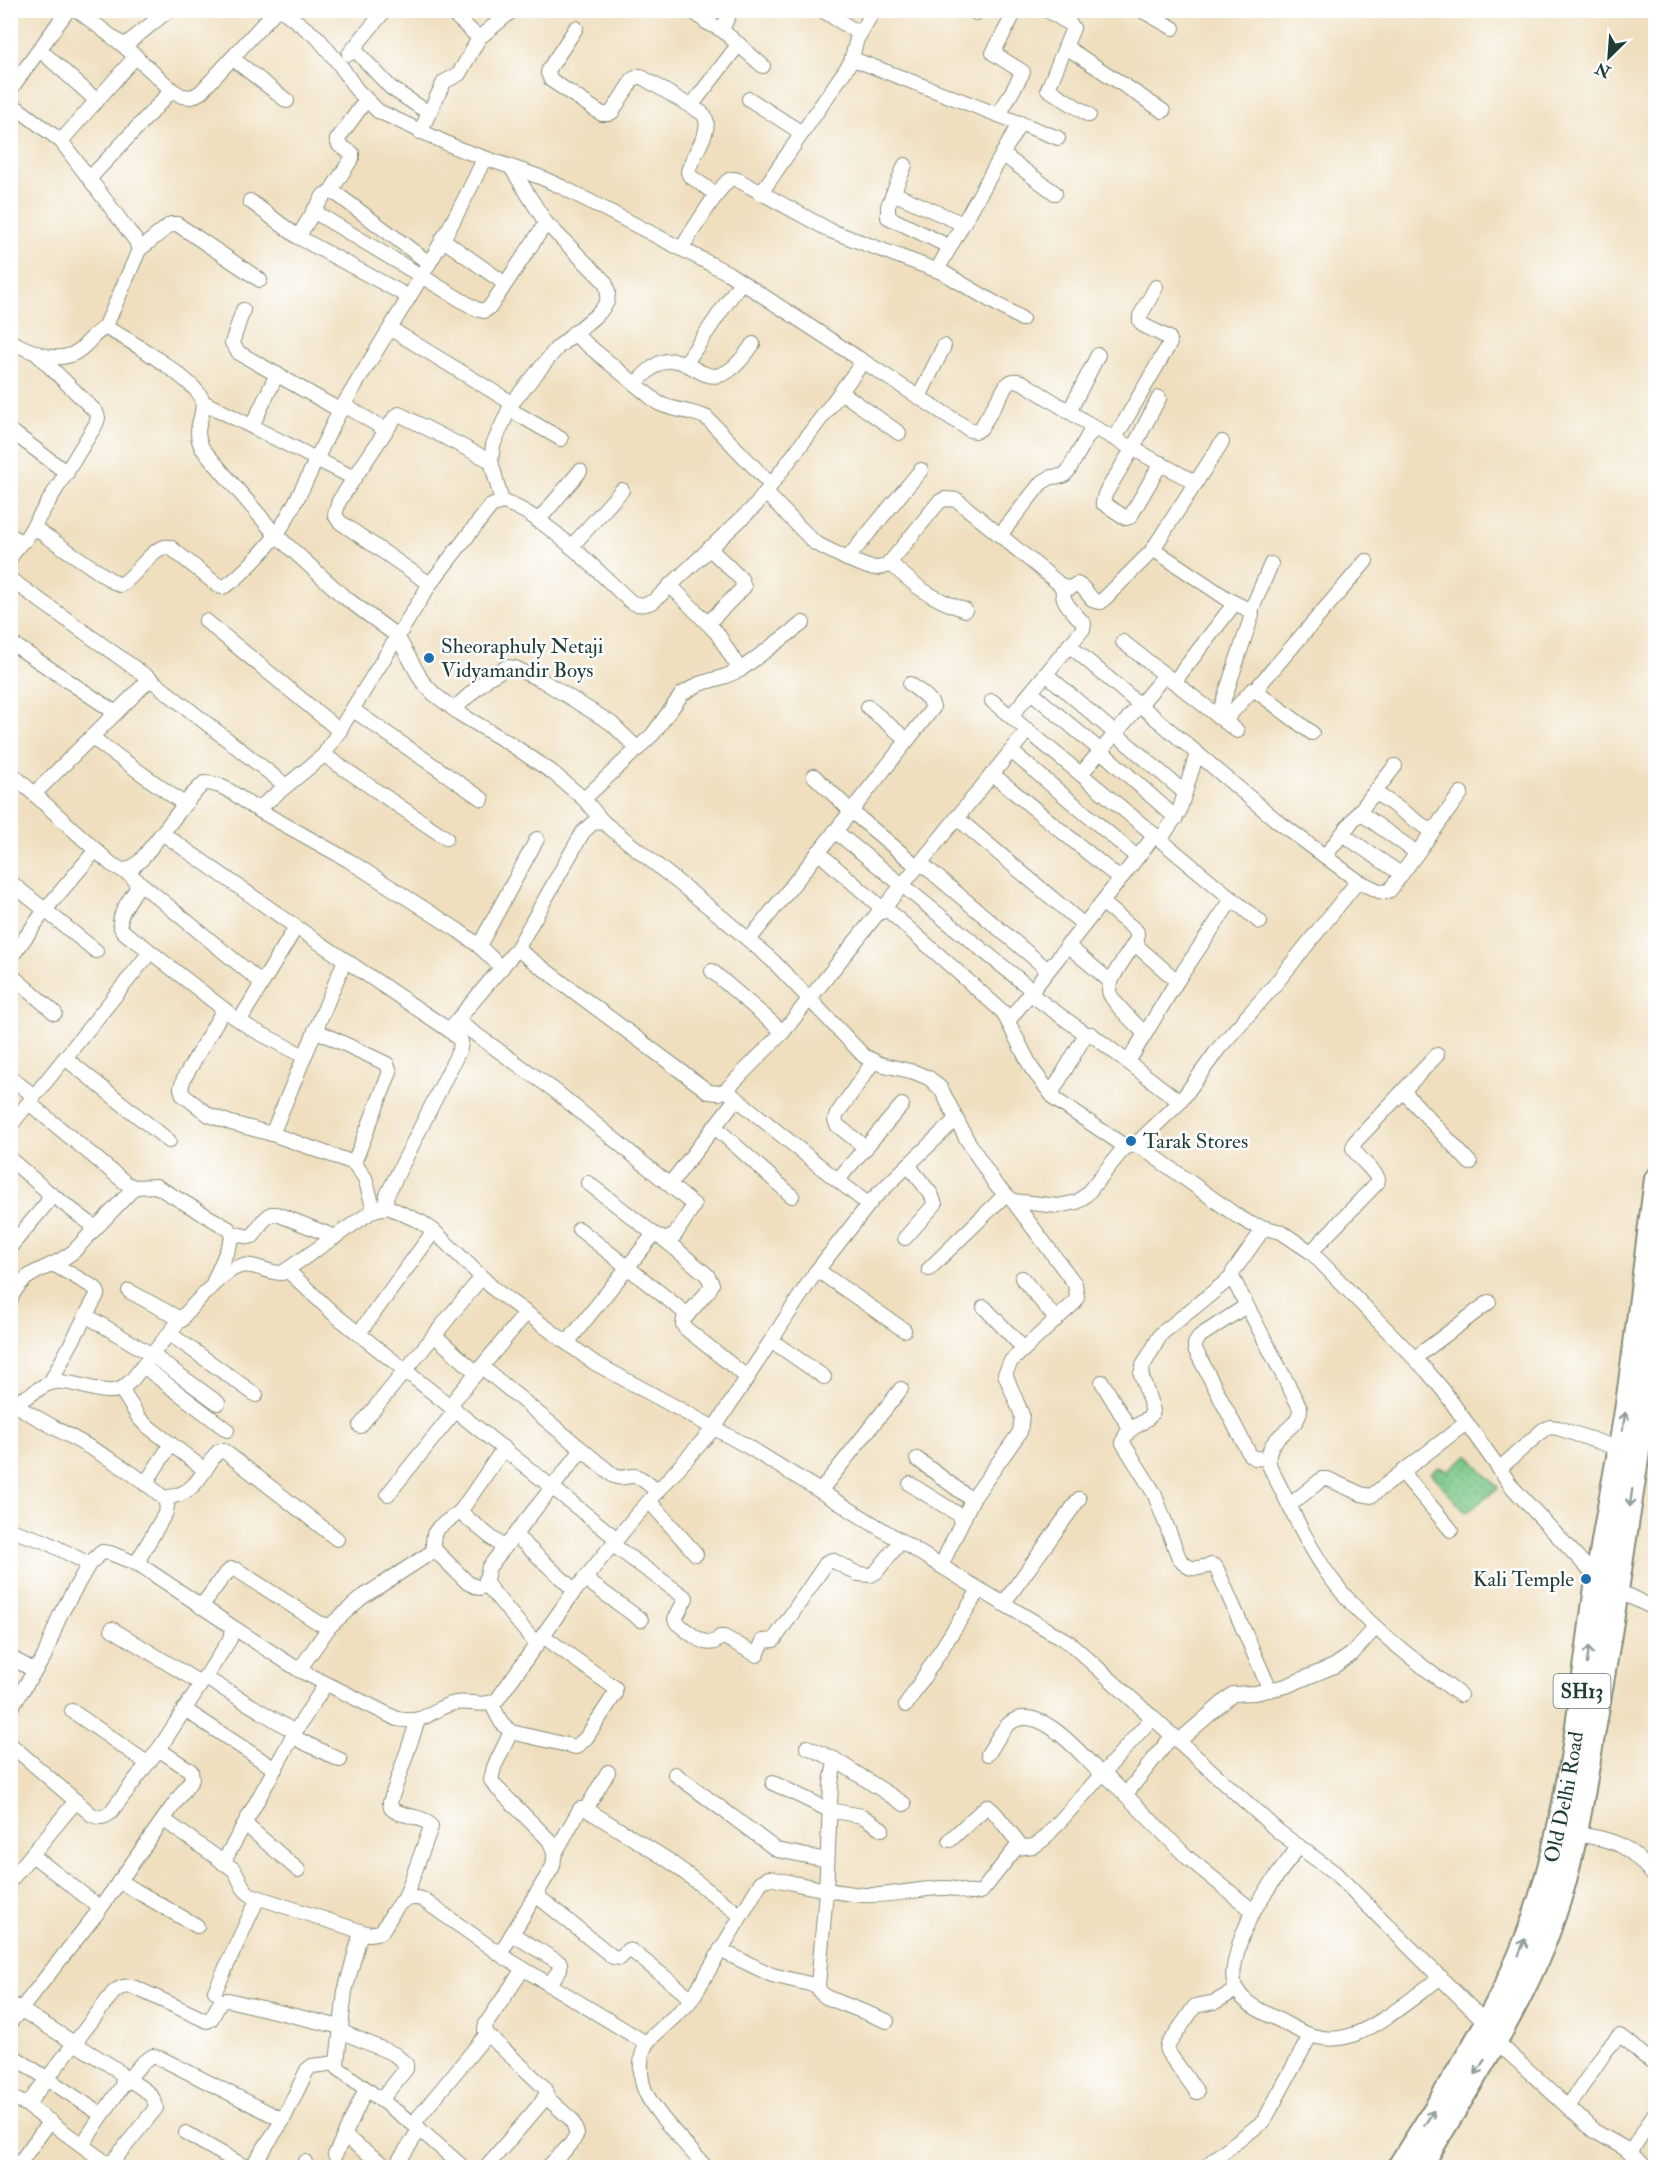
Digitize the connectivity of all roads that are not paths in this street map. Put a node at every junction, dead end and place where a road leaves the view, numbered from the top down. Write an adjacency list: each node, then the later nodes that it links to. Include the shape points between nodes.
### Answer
1 (68, 10): 25 (street)
2 (77, 10): 22 (street)
3 (169, 10): 22 (street)
4 (276, 10): 27 (street)
5 (282, 10): 29 (street)
6 (385, 10): 24 (street)
7 (449, 10): 20 (street)
8 (513, 10): 20 (street)
9 (692, 10): 18 (street)
10 (731, 10): 18 (street)
11 (822, 10): 19 (street)
12 (874, 10): 19 (street)
13 (1016, 10): 41 (street, via 993,53 1023,72)
14 (1047, 10): 23 (street, via 1073,26)
15 (1141, 10): 17 (street)
16 (576, 28): 38 (street, via 549,69 551,80 602,114 612,112 633,79 640,76)
17 (1173, 28)
18 (722, 30): 21 (street)
19 (860, 34): 28 (street)
20 (479, 38): 40 (street, via 459,74 444,82)
21 (739, 44): 30 (street); 38 (street)
22 (124, 46): 26 (street)
23 (1066, 47): 39 (street); 42 (street, via 1047,89)
24 (354, 49): 29 (street); 40 (street, via 391,88)
25 (39, 50): 31 (street); 35 (street)
26 (136, 56): 32 (street); 35 (street)
27 (232, 58): 32 (street, via 192,97); 36 (street)
28 (851, 61): 41 (street, via 855,59); 45 (street)
29 (340, 64): 34 (street)
30 (763, 66)
31 (10, 90)
32 (172, 90): 52 (street)
33 (748, 99): 45 (street)
34 (366, 100): 44 (street, via 378,111); 53 (street, via 337,140 352,153 352,158)
35 (97, 101): 47 (street)
36 (287, 101)
37 (11, 106): 47 (street)
38 (692, 106): 57 (street, via 708,122 688,172)
39 (1163, 111)
40 (429, 113): 44 (street)
41 (999, 115): 43 (street)
42 (1089, 115)
43 (1020, 123): 46 (street); 48 (street)
44 (420, 132): 49 (street)
45 (802, 133): 54 (street)
46 (1058, 138)
47 (61, 141): 52 (street)
48 (1002, 154): 56 (street); 61 (street)
49 (484, 159): 51 (street); 63 (street)
50 (905, 165): 55 (street)
51 (512, 169): 60 (street); 65 (street, via 562,187)
52 (90, 178): 66 (street)
53 (330, 192): 59 (street); 67 (street)
54 (761, 193): 57 (street, via 732,179); 68 (street, via 849,238)
55 (893, 193): 61 (street); 64 (street, via 888,217)
56 (1055, 193)
57 (717, 195): 65 (street)
58 (250, 201): 62 (street)
59 (313, 211): 62 (street); 67 (street)
60 (546, 223): 71 (street); 78 (street, via 605,282 608,292 607,303 600,312)
61 (963, 224): 64 (street)
62 (298, 237): 73 (street)
63 (442, 239): 67 (street); 71 (street)
64 (950, 247): 68 (street)
65 (681, 249): 70 (street)
66 (139, 250): 69 (street, via 171,224 177,224); 76 (street)
67 (425, 269): 71 (street, via 476,309 490,307); 73 (street)
68 (937, 270): 75 (street)
69 (260, 280)
70 (741, 282): 84 (street); 85 (street)
71 (504, 283)
72 (1156, 287): 100 (street, via 1140,321 1169,338 1170,343)
73 (409, 297): 77 (street)
74 (243, 310): 86 (street, via 232,343 239,353)
75 (1022, 319)
76 (105, 328): 82 (street, via 70,356); 91 (street, via 125,337 190,383 200,392)
77 (391, 329): 92 (street); 93 (street)
78 (573, 333): 87 (street); 92 (street)
79 (10, 341): 82 (street)
80 (753, 344): 85 (street, via 739,363 716,376)
81 (944, 346): 89 (street)
82 (35, 353): 109 (street, via 98,418)
83 (1098, 355): 94 (street)
84 (858, 358): 88 (street, via 860,366); 89 (street)
85 (685, 364): 87 (street, via 660,363)
86 (277, 374): 93 (street); 95 (street)
87 (634, 384): 112 (street, via 668,408 707,418)
88 (841, 392): 98 (street); 112 (street)
89 (919, 397): 94 (street, via 977,431 1011,381 1022,382)
90 (1159, 398): 103 (street)
91 (203, 402): 95 (street); 117 (street, via 197,432 202,448)
92 (511, 406): 101 (street); 105 (street, via 493,445)
93 (342, 408): 97 (street); 104 (street)
94 (1069, 412): 96 (street)
95 (252, 426): 104 (street)
96 (1097, 429): 100 (street); 118 (street, via 1089,434 1068,471 1041,483)
97 (386, 430): 105 (street, via 399,414); 110 (street)
98 (899, 433)
99 (15, 434): 109 (street)
100 (1115, 438): 103 (street)
101 (561, 440)
102 (1222, 442): 111 (street)
103 (1133, 448): 106 (street); 106 (street, via 1102,500 1126,518)
104 (316, 460): 110 (street); 117 (street)
105 (491, 461): 114 (street)
106 (1161, 463): 111 (street)
107 (921, 470): 124 (street)
108 (580, 471): 115 (street)
109 (66, 472): 116 (street)
110 (354, 478): 129 (street, via 336,509 340,522)
111 (1196, 483): 122 (street)
112 (769, 489): 121 (street); 124 (street, via 816,543)
113 (622, 490): 120 (street)
114 (502, 502): 115 (street, via 522,509); 129 (street, via 491,506)
115 (538, 521): 120 (street)
116 (33, 527): 117 (street, via 120,585 164,546 171,547 216,584 227,586); 119 (street, via 25,540)
117 (276, 535): 138 (street, via 328,584)
118 (1000, 535): 126 (street, via 957,500 945,499); 131 (street)
119 (16, 539): 123 (street)
120 (571, 547): 130 (street, via 639,606 654,601)
121 (709, 548): 130 (street); 136 (street, via 741,579 744,587)
122 (1153, 549): 131 (street, via 1101,602 1094,601 1081,585); 132 (street)
123 (10, 558)
124 (847, 559): 126 (street, via 877,568)
125 (1366, 561): 147 (street)
126 (890, 562): 133 (street, via 921,591)
127 (1271, 564): 134 (street)
128 (10, 579): 144 (street)
129 (430, 584): 138 (street)
130 (670, 585): 136 (street)
131 (1064, 587): 140 (street, via 1064,600 1084,624)
132 (1229, 600): 134 (street); 145 (street, via 1231,608)
133 (965, 610)
134 (1251, 611): 156 (street)
135 (206, 621): 158 (street)
136 (708, 623): 142 (street)
137 (803, 623): 142 (street)
138 (397, 636): 152 (street, via 422,681); 153 (street)
139 (1123, 642): 145 (street)
140 (1069, 645): 143 (street); 150 (street)
141 (16, 646): 154 (street)
142 (740, 670): 164 (street, via 691,687)
143 (1046, 674): 148 (street); 160 (street)
144 (150, 679): 154 (street); 174 (street)
145 (1169, 679): 150 (street); 156 (street)
146 (910, 684): 163 (street, via 933,708)
147 (1255, 690): 156 (street); 161 (street)
148 (1031, 692): 155 (street); 165 (street)
149 (992, 701): 155 (street)
150 (1141, 704): 160 (street); 167 (street)
151 (868, 707): 163 (street)
152 (454, 709): 164 (street, via 488,678 507,667 515,668 610,723); 180 (street, via 533,758)
153 (352, 710): 158 (street); 179 (street)
154 (116, 713): 162 (street)
155 (1011, 716): 157 (street)
156 (1221, 719): 159 (street)
157 (1028, 730): 166 (street); 172 (street)
158 (339, 731): 168 (street)
159 (1236, 731)
160 (1116, 733): 165 (street); 177 (street)
161 (1312, 733)
162 (91, 737): 176 (street); 181 (street)
163 (907, 740): 183 (street)
164 (638, 749): 180 (street)
165 (1101, 750): 172 (street); 186 (street)
166 (1011, 751): 171 (street); 199 (street)
167 (1197, 753): 177 (street); 198 (street)
168 (324, 755): 174 (street); 193 (street)
169 (1395, 766): 175 (street)
170 (10, 771): 176 (street)
171 (992, 774): 185 (street); 203 (street)
172 (1081, 774): 192 (street)
173 (814, 776): 183 (street)
174 (285, 785): 182 (street, via 262,805)
175 (1375, 792): 184 (street); 189 (street)
176 (35, 793): 195 (street)
177 (1185, 793): 186 (street)
178 (1461, 793): 189 (street)
179 (482, 799)
180 (584, 799): 187 (street)
181 (184, 804): 182 (street, via 204,783 213,783); 190 (street)
182 (253, 807): 217 (street, via 348,860)
183 (851, 811): 188 (street); 200 (street)
184 (1359, 812): 191 (street); 197 (street)
185 (957, 818): 200 (street); 212 (street)
186 (1176, 818): 192 (street)
187 (603, 822): 214 (street); 219 (street, via 593,823 583,832)
188 (835, 831): 196 (street); 206 (street)
189 (1432, 832): 197 (street)
190 (162, 833): 202 (street); 213 (street)
191 (1342, 834): 198 (street); 201 (street)
192 (1158, 837): 199 (street); 207 (street)
193 (447, 838)
194 (537, 839): 217 (street)
195 (96, 850): 202 (street); 209 (street)
196 (818, 852): 210 (street); 214 (street)
197 (1417, 853): 201 (street)
198 (1324, 856): 204 (street)
199 (1137, 857): 203 (street)
200 (919, 865): 206 (street); 224 (street)
201 (1401, 874): 204 (street, via 1384,892)
202 (129, 875): 218 (street, via 137,888 119,922 124,932); 229 (street)
203 (1120, 879): 208 (street)
204 (1358, 881): 251 (street, via 1219,1048)
205 (10, 882): 209 (street)
206 (902, 887): 210 (street); 230 (street)
207 (1232, 899): 211 (street); 227 (street)
208 (1102, 902): 212 (street); 215 (street, via 1137,932)
209 (45, 910): 220 (street); 221 (street)
210 (884, 910): 231 (street); 235 (street, via 897,917)
211 (1260, 922)
212 (1084, 925): 216 (street)
213 (296, 927): 222 (street); 229 (street)
214 (749, 940): 231 (street)
215 (1135, 942): 227 (street); 228 (street)
216 (1067, 945): 224 (street); 228 (street)
217 (480, 946): 223 (street)
218 (147, 949): 232 (street); 243 (street, via 143,962)
219 (517, 949): 223 (street); 249 (street, via 709,1092)
220 (96, 951)
221 (10, 959)
222 (345, 960): 236 (street); 237 (street)
223 (502, 968): 236 (street)
224 (1048, 970): 230 (street)
225 (712, 971): 238 (street)
226 (10, 974): 233 (street)
227 (1177, 981): 240 (street)
228 (1111, 982): 240 (street, via 1110,995)
229 (262, 983): 234 (street)
230 (1030, 992): 235 (street); 239 (street)
231 (811, 999): 238 (street); 244 (street)
232 (224, 1009): 234 (street); 256 (street, via 184,1078 183,1095 209,1115)
233 (55, 1013)
234 (240, 1020): 242 (street)
235 (1009, 1020): 248 (street, via 1032,1069)
236 (453, 1025): 267 (street, via 554,1090); 273 (street, via 460,1048 387,1195)
237 (315, 1030): 242 (street); 261 (street, via 390,1067)
238 (783, 1032): 249 (street)
239 (1086, 1034): 245 (street, via 1098,1038); 248 (street)
240 (1145, 1034): 245 (street)
241 (1437, 1055): 247 (street)
242 (304, 1056): 256 (street)
243 (65, 1058): 250 (street); 257 (street)
244 (873, 1062): 253 (street, via 929,1078 941,1089); 259 (street, via 835,1120)
245 (1128, 1062): 251 (street)
246 (10, 1077): 250 (street)
247 (1403, 1091): 262 (street); 284 (street, via 1353,1148 1376,1174 1377,1183)
248 (1051, 1094): 258 (street, via 1070,1112)
249 (731, 1095): 255 (street); 264 (street)
250 (32, 1099): 254 (street); 268 (street, via 126,1184)
251 (1180, 1102): 258 (street)
252 (902, 1105): 259 (street)
253 (956, 1120): 263 (street); 271 (street, via 995,1184)
254 (10, 1125)
255 (715, 1127): 267 (street); 270 (street)
256 (272, 1134): 261 (street)
257 (169, 1141)
258 (1130, 1146): 271 (street, via 1077,1202 1059,1206); 276 (street, via 1151,1154 1237,1216)
259 (866, 1148): 264 (street, via 841,1176)
260 (10, 1159): 269 (street)
261 (354, 1163): 274 (street, via 365,1178)
262 (1470, 1163)
263 (908, 1165): 272 (street); 282 (street, via 932,1194 935,1204)
264 (832, 1176): 272 (street)
265 (1656, 1179): 333 (main road, Old Delhi Road / SH13, one-way to 265)
266 (588, 1183): 281 (street)
267 (670, 1184): 281 (street, via 694,1205 672,1238)
268 (135, 1187): 275 (street); 279 (street, via 156,1186)
269 (47, 1191): 275 (street); 283 (street, via 47,1203)
270 (792, 1196)
271 (1009, 1198): 287 (street); 302 (street, via 1077,1289 1074,1303)
272 (868, 1204): 289 (street)
273 (388, 1207): 274 (street); 278 (street)
274 (374, 1210): 280 (street)
275 (96, 1228): 285 (street, via 69,1256)
276 (1264, 1228): 284 (street, via 1281,1232); 290 (street)
277 (579, 1229): 286 (street)
278 (434, 1231): 291 (street); 305 (street)
279 (232, 1233): 280 (street, via 254,1236 262,1222 277,1214); 293 (street)
280 (335, 1237): 288 (street)
281 (660, 1237): 286 (street); 300 (street, via 711,1280 709,1290)
282 (905, 1238)
283 (10, 1247)
284 (1311, 1252): 312 (street)
285 (53, 1264): 295 (street, via 26,1277); 301 (street, via 95,1288 98,1293)
286 (627, 1268): 300 (street); 310 (street)
287 (929, 1269)
288 (287, 1270): 293 (street, via 273,1273 242,1266); 305 (street)
289 (815, 1273): 304 (street, via 823,1274); 309 (street)
290 (1232, 1277): 297 (street); 329 (street, via 1161,1334 1141,1374 1152,1416)
291 (481, 1278): 299 (street); 307 (street)
292 (1022, 1278): 302 (street)
293 (213, 1283): 303 (street)
294 (129, 1290): 303 (street)
295 (10, 1300)
296 (1489, 1302): 312 (street)
297 (1246, 1306): 336 (street, via 1300,1408 1297,1419 1275,1440); 336 (street, via 1200,1336 1195,1350 1250,1455)
298 (984, 1307): 311 (street)
299 (526, 1313): 310 (street); 315 (street)
300 (688, 1315): 317 (street, via 683,1324 694,1338)
301 (87, 1316): 313 (street); 319 (street)
302 (1056, 1319): 311 (street)
303 (182, 1320): 306 (street)
304 (904, 1330)
305 (359, 1333): 314 (street)
306 (170, 1334): 313 (street); 322 (street)
307 (434, 1335): 314 (street); 315 (street)
308 (1656, 1336): 365 (main road, Old Delhi Road / SH13, one-way to 365)
309 (772, 1341): 316 (street); 317 (street)
310 (567, 1343): 328 (street, via 613,1373)
311 (1024, 1349): 348 (street, via 1011,1361 1005,1374 1022,1415 1020,1432)
312 (1415, 1358): 326 (street)
313 (147, 1360): 320 (street); 324 (street); 330 (street)
314 (406, 1370): 325 (street); 327 (street)
315 (479, 1370): 325 (street); 334 (street)
316 (824, 1377)
317 (748, 1378): 328 (street)
318 (1102, 1382): 329 (street)
319 (50, 1383): 320 (street); 323 (street, via 21,1401)
320 (121, 1389): 331 (street, via 139,1418)
321 (901, 1389): 343 (street)
322 (256, 1395)
323 (10, 1401): 340 (street)
324 (218, 1402)
325 (453, 1408): 332 (street); 344 (street)
326 (1466, 1423): 337 (street); 339 (street)
327 (360, 1426)
328 (715, 1427): 343 (street); 345 (street)
329 (1130, 1429): 383 (street, via 1123,1443 1154,1493 1179,1558 1189,1569 1216,1567)
330 (227, 1430)
331 (171, 1444): 338 (street); 340 (street)
332 (504, 1448): 342 (street); 350 (street)
333 (1620, 1449): 337 (street, via 1550,1427); 365 (main road, Old Delhi Road / SH13)
334 (582, 1450): 342 (street); 345 (street, via 619,1479 641,1478)
335 (917, 1459): 348 (street)
336 (1268, 1459): 349 (street)
337 (1499, 1469): 365 (street, via 1525,1502)
338 (205, 1470): 346 (street, via 186,1494); 355 (street, via 219,1451 230,1454)
339 (1402, 1472): 349 (street, via 1371,1496 1322,1479); 353 (street)
340 (145, 1484): 346 (street)
341 (910, 1484): 351 (street)
342 (553, 1488): 354 (street); 357 (street)
343 (821, 1491): 356 (street)
344 (388, 1494)
345 (654, 1497): 357 (street); 360 (street)
346 (164, 1498): 362 (street, via 166,1512 140,1557)
347 (1079, 1499): 369 (street)
348 (972, 1500): 351 (street)
349 (1290, 1505): 375 (street, via 1330,1577)
350 (460, 1512): 358 (street); 359 (street, via 434,1534)
351 (964, 1518): 363 (street)
352 (10, 1530): 361 (street, via 44,1540)
353 (1451, 1530)
354 (515, 1534): 358 (street); 368 (street)
355 (337, 1539)
356 (901, 1541): 357 (street, via 870,1575 858,1574 832,1560 827,1562 774,1640 767,1641 757,1655 724,1636 706,1643 677,1623 675,1619 686,1598); 363 (street)
357 (615, 1542): 364 (street)
358 (504, 1548): 366 (street, via 486,1574)
359 (435, 1550): 366 (street, via 474,1587); 374 (street, via 361,1598)
360 (696, 1554)
361 (89, 1564): 362 (street, via 102,1552); 380 (street, via 60,1614)
362 (140, 1565): 370 (street)
363 (940, 1566): 367 (street)
364 (585, 1579): 368 (street); 372 (street)
365 (1607, 1584): 371 (street); 415 (main road, Old Delhi Road / SH13); 451 (main road, Old Delhi Road / SH13, one-way to 365, via 1545,1879)
366 (487, 1585): 377 (street)
367 (979, 1590): 369 (street); 386 (street)
368 (575, 1591): 377 (street)
369 (1003, 1604): 390 (street, via 1070,1643)
370 (201, 1606): 373 (street); 374 (street, via 231,1569)
371 (1656, 1610)
372 (641, 1620)
373 (228, 1624): 379 (street); 381 (street, via 232,1629 230,1638)
374 (330, 1626): 379 (street)
375 (1376, 1628): 383 (street, via 1352,1654 1334,1666); 384 (street)
376 (112, 1629): 381 (street)
377 (540, 1640): 385 (street); 392 (street, via 611,1684 615,1694 576,1747)
378 (10, 1657): 380 (street)
379 (299, 1670): 382 (street)
380 (35, 1671): 387 (street)
381 (202, 1680): 388 (street); 393 (street)
382 (325, 1685): 391 (street, via 397,1719); 393 (street)
383 (1270, 1690): 394 (street, via 1233,1694)
384 (1460, 1695)
385 (491, 1703): 391 (street, via 456,1702); 392 (street)
386 (906, 1706)
387 (10, 1709)
388 (184, 1709): 396 (street); 402 (street)
389 (72, 1711): 401 (street)
390 (1153, 1717): 394 (street); 404 (street)
391 (418, 1720): 431 (street, via 390,1802 395,1812 429,1822 431,1827)
392 (511, 1732): 419 (street, via 491,1780 549,1840)
393 (294, 1734): 400 (street); 402 (street)
394 (1176, 1738): 407 (street); 417 (street)
395 (10, 1744): 408 (street)
396 (160, 1746): 401 (street); 412 (street, via 191,1771 192,1779)
397 (807, 1747): 399 (street)
398 (988, 1754): 404 (street, via 1009,1724 1028,1717 1047,1724)
399 (834, 1759): 409 (street); 411 (street)
400 (340, 1760)
401 (147, 1764): 408 (street, via 110,1814 92,1815)
402 (275, 1768): 413 (street)
403 (608, 1772): 410 (street)
404 (1102, 1773): 407 (street); 418 (street, via 1039,1844)
405 (675, 1774): 421 (street, via 777,1850)
406 (773, 1783): 411 (street)
407 (1126, 1794): 432 (street, via 1187,1857)
408 (76, 1801): 422 (street)
409 (904, 1804)
410 (586, 1809): 419 (street, via 580,1809); 434 (street, via 668,1860)
411 (830, 1810): 414 (street, via 856,1814); 421 (street)
412 (164, 1820): 423 (street); 427 (street)
413 (245, 1824): 423 (street); 424 (street)
414 (882, 1829)
415 (1576, 1834): 425 (street, via 1618,1843 1637,1856); 451 (main road, Old Delhi Road / SH13, via 1538,1959)
416 (950, 1840): 418 (street, via 987,1806)
417 (1299, 1846): 432 (street); 441 (street, via 1335,1873)
418 (1022, 1847): 428 (street, via 1016,1848 977,1894 950,1887 884,1895)
419 (554, 1855): 429 (street, via 552,1868)
420 (10, 1857): 422 (street)
421 (827, 1860): 428 (street)
422 (26, 1861): 426 (street); 433 (street, via 36,1858 45,1863 98,1906)
423 (223, 1863): 430 (street, via 237,1874 246,1892)
424 (298, 1870)
425 (1656, 1879)
426 (10, 1881)
427 (119, 1881): 433 (street); 435 (street)
428 (826, 1891): 434 (street, via 765,1879); 443 (street)
429 (536, 1895): 437 (street); 446 (street, via 612,1957 632,1952)
430 (258, 1898): 436 (street); 445 (street)
431 (405, 1898): 436 (street, via 381,1932); 439 (street, via 429,1903)
432 (1252, 1911): 444 (street, via 1234,1965)
433 (97, 1913): 447 (street)
434 (740, 1916): 438 (street)
435 (197, 1926)
436 (361, 1932): 450 (street, via 347,1980)
437 (512, 1934): 439 (street); 442 (street, via 560,1964)
438 (720, 1950): 443 (street, via 772,1975); 446 (street)
439 (500, 1954): 440 (street)
440 (523, 1969): 442 (street); 452 (street, via 486,2024)
441 (1441, 1977): 451 (street); 453 (street, via 1375,2024 1350,2036)
442 (549, 1985): 455 (street)
443 (818, 1986): 448 (street, via 826,1997)
444 (1236, 1990): 453 (street, via 1253,2006); 462 (street, via 1215,2002 1195,2006 1168,2045 1167,2051)
445 (215, 1991)
446 (691, 1998): 455 (street)
447 (16, 2006): 449 (street); 454 (street)
448 (887, 2022)
449 (10, 2023)
450 (341, 2029): 454 (street, via 228,2000 221,2001 207,2021 128,1986 113,1993); 458 (street); 465 (street, via 406,2064)
451 (1491, 2032): 467 (street); 488 (main road, Old Delhi Road / SH13, one-way to 451, via 1466,2059); 489 (main road, Old Delhi Road / SH13, one-way to 489)
452 (487, 2034): 464 (street, via 546,2088); 472 (street)
453 (1310, 2036): 487 (street, via 1264,2121)
454 (75, 2043): 459 (street); 460 (street, via 116,2069)
455 (646, 2043): 486 (street, via 642,2078 646,2093)
456 (10, 2054): 459 (street)
457 (1656, 2062): 467 (street, via 1619,2036)
458 (337, 2063): 461 (street, via 342,2072); 470 (street, via 307,2070)
459 (48, 2078): 466 (street); 469 (street)
460 (125, 2083): 469 (street); 470 (street, via 153,2056); 479 (street, via 148,2093 156,2108)
461 (366, 2089): 465 (street); 474 (street)
462 (1197, 2092)
463 (10, 2097): 466 (street)
464 (546, 2097): 480 (street, via 572,2120 577,2134); 485 (street)
465 (381, 2100): 472 (street)
466 (27, 2105): 471 (street)
467 (1568, 2107): 476 (street, via 1594,2131)
468 (1656, 2111): 476 (street)
469 (102, 2115): 475 (street)
470 (283, 2120): 482 (street)
471 (50, 2121): 475 (street); 481 (street)
472 (416, 2127): 478 (street); 484 (street)
473 (186, 2133): 482 (street)
474 (344, 2136): 477 (street); 483 (street)
475 (82, 2145): 479 (street)
476 (1630, 2152): 490 (street)
477 (334, 2155)
478 (458, 2165)
479 (111, 2166)
480 (547, 2167)
481 (16, 2168)
482 (249, 2168)
483 (388, 2168)
484 (394, 2168)
485 (485, 2168)
486 (706, 2168)
487 (1206, 2168)
488 (1398, 2168)
489 (1420, 2168)
490 (1647, 2168)

